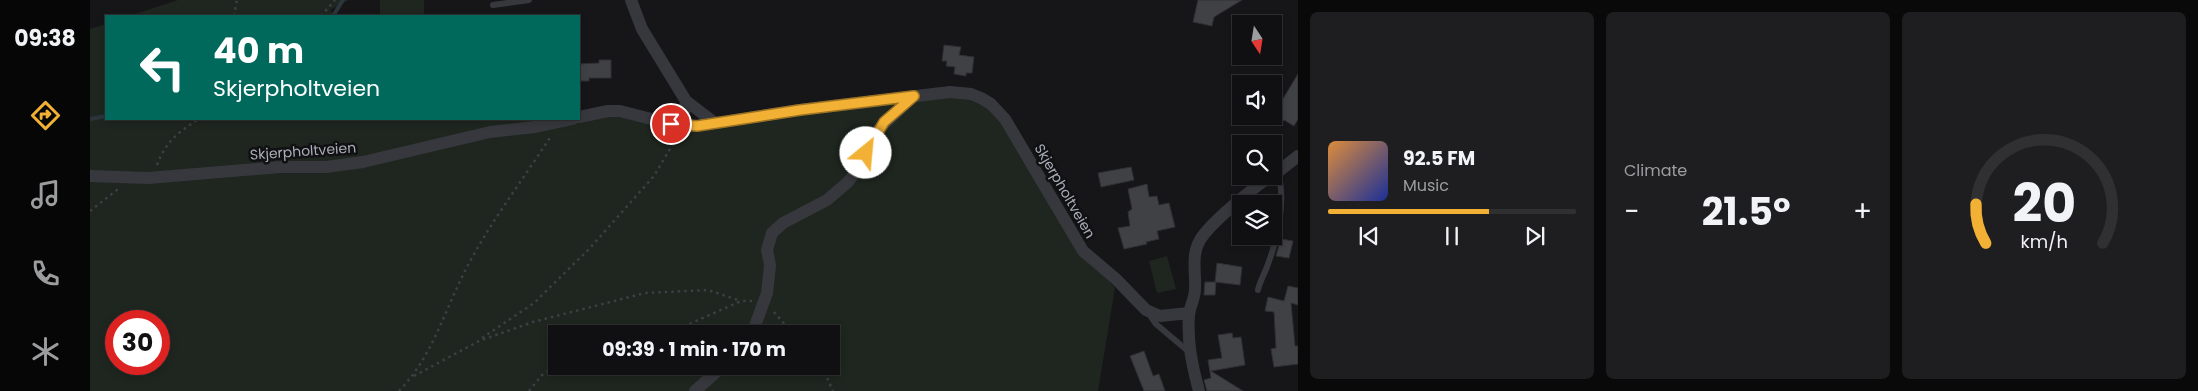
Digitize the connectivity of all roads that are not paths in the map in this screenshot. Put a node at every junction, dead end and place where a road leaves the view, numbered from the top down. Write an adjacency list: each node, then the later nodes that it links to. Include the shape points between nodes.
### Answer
1 (529, 0): 3 (lane)
2 (631, 0): 5 (street, via 642,29)
3 (493, 5)
4 (914, 96): 8 (street, Skjerpholtveien); 16 (street, Skjerpholtveien, via 960,92 991,104 1013,131 1077,245); 18 (street, via 879,129 848,182 827,200 783,223 772,233 767,250 770,265 767,293)
5 (686, 101): 8 (street); 9 (street)
6 (580, 117): 9 (street, Skjerpholtveien, via 620,111)
7 (569, 120): 12 (street, Skjerpholtveien, via 490,132 363,162 326,167 281,166 148,178)
8 (715, 123): 9 (street, Skjerpholtveien)
9 (677, 125)
10 (1298, 156): 11 (street)
11 (1282, 168)
12 (90, 176)
13 (1259, 185): 17 (street, via 1200,240 1195,251 1195,291)
14 (1278, 185): 15 (lane, via 1281,194 1279,220)
15 (1258, 290)
16 (1146, 310): 17 (street, via 1160,316); 19 (lane, via 1156,324)
17 (1190, 313): 19 (street)
18 (755, 325)
19 (1189, 352): 22 (street)
20 (713, 375): 21 (street)
21 (695, 391)
22 (1198, 391)

